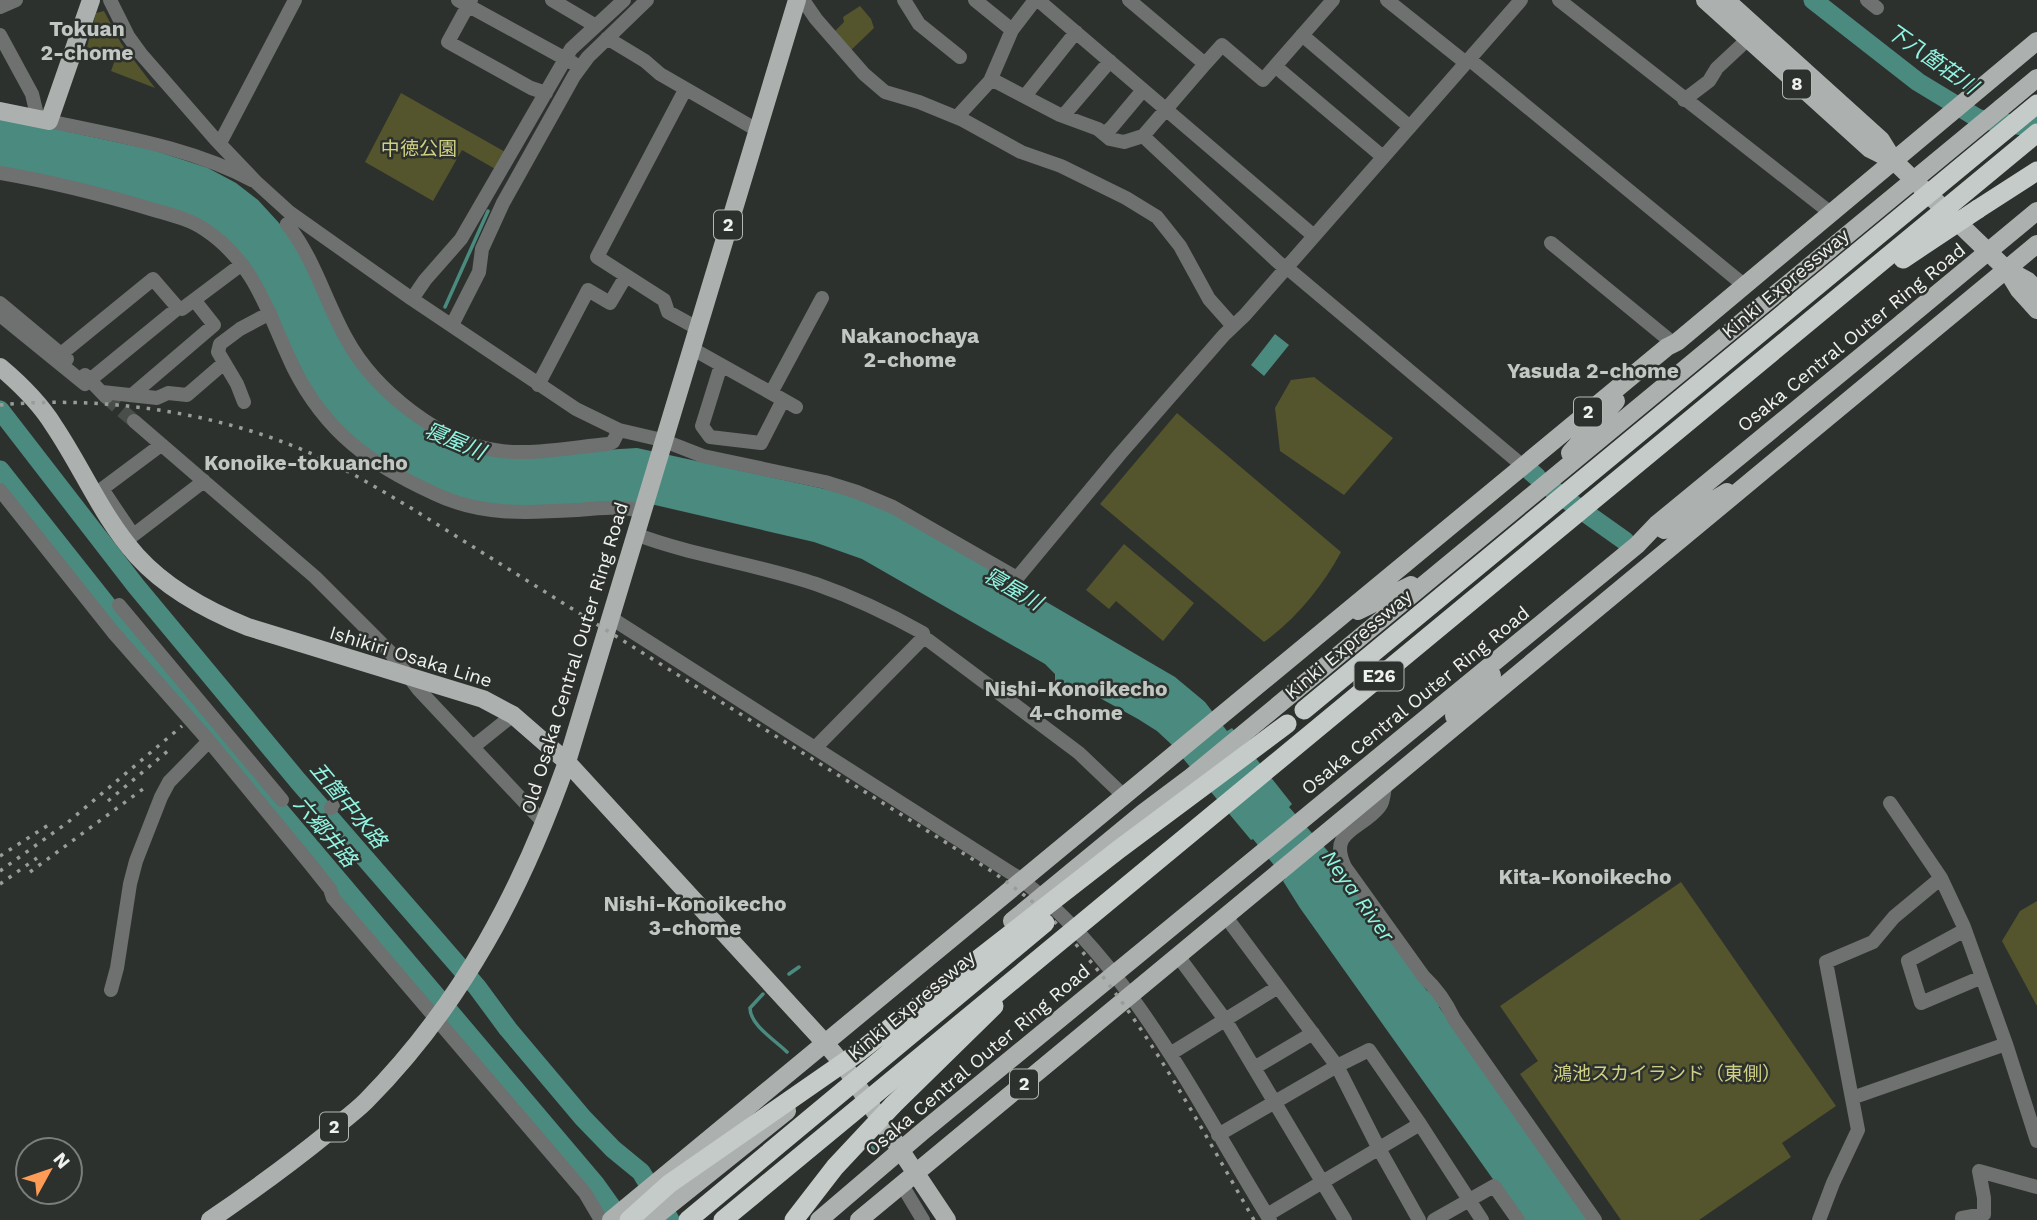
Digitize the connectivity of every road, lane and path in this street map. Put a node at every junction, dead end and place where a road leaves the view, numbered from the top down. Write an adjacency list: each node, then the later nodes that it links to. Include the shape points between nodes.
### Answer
1 (16, 0): 21 (street)
2 (91, 0): 49 (main road)
3 (110, 0): 55 (street, via 141,54)
4 (295, 0): 55 (street)
5 (552, 0): 22 (street)
6 (624, 0): 22 (street)
7 (647, 0): 27 (street)
8 (797, 0): 51 (main road, Old Osaka Central Outer Ring Road / 2)
9 (803, 0): 48 (street, via 878,88)
10 (904, 0): 30 (street, via 919,24)
11 (975, 0): 23 (street)
12 (1036, 0): 23 (street); 24 (street)
13 (1129, 0): 34 (street)
14 (1333, 0): 26 (street)
15 (1387, 0): 33 (street)
16 (1521, 0): 33 (street)
17 (1559, 0): 43 (street)
18 (1705, 0): 28 (main road, 8)
19 (1726, 0): 57 (main road, 8, via 1881,140)
20 (466, 2): 31 (street); 41 (street, via 448,41)
21 (0, 7)
22 (596, 26): 31 (street)
23 (1012, 30): 38 (street)
24 (1076, 32): 32 (street); 42 (street)
25 (0, 35): 49 (street)
26 (1302, 35): 35 (street); 50 (street)
27 (607, 38): 36 (street); 39 (street)
28 (1748, 39): 43 (street); 57 (main road, 8, via 1870,149)
29 (2037, 41): 57 (main road, 2)
30 (960, 57)
31 (565, 59): 36 (street); 41 (street)
32 (1110, 61): 40 (street); 47 (street)
33 (1468, 61): 50 (street); 73 (street)
34 (1205, 64): 35 (street, via 1222,45 1263,80); 45 (street)
35 (1275, 66): 56 (street)
36 (580, 67): 62 (street)
37 (2037, 78): 107 (main road, 2, bridge)
38 (991, 79): 42 (street); 48 (street)
39 (685, 90): 51 (street); 72 (street, via 597,257)
40 (1143, 90): 45 (street); 53 (street)
41 (546, 93): 61 (street)
42 (1025, 96): 47 (street)
43 (1684, 100): 64 (street)
44 (2032, 107): 119 (highway, Kinki Expressway / E26, bridge)
45 (1165, 109): 54 (street); 66 (street)
46 (0, 111): 49 (main road)
47 (1063, 116): 53 (street)
48 (957, 117): 84 (street, via 1157,217 1180,246 1209,299)
49 (44, 120): 60 (street, via 159,146)
50 (1410, 127): 56 (street)
51 (757, 130): 85 (main road, Old Osaka Central Outer Ring Road / 2)
52 (2037, 133): 99 (highway, E26, bridge)
53 (1104, 134): 54 (street, via 1124,142)
54 (1143, 136): 70 (street)
55 (220, 143): 60 (street)
56 (1384, 157): 66 (street)
57 (1894, 161): 64 (main road, 2); 71 (main road, 8)
58 (2037, 171): 99 (highway, bridge, via 1878,277 1726,398)
59 (0, 173): 69 (street, via 185,220 212,235)
60 (257, 183): 76 (street, via 298,219)
61 (487, 195): 62 (street); 76 (street, via 461,239)
62 (503, 203): 83 (street, via 482,249 479,272)
63 (2037, 211): 110 (main road, Osaka Central Outer Ring Road / 2, bridge)
64 (1832, 214): 73 (main road, 2)
65 (287, 224): 98 (street, via 301,243 356,355 382,388 410,410 471,443 500,451 608,444)
66 (1314, 236): 70 (street)
67 (1551, 243): 86 (street)
68 (2037, 244): 71 (main road, 2)
69 (242, 264): 77 (street); 81 (street)
70 (1286, 268): 84 (street); 102 (street)
71 (2006, 269): 74 (main road, 8); 80 (main road, 8); 103 (main road, 2)
72 (626, 276): 85 (street, via 664,300 668,312); 92 (street, via 610,303 588,290)
73 (1745, 286): 86 (main road, 2)
74 (2037, 290)
75 (822, 298): 95 (street)
76 (412, 299): 83 (street)
77 (195, 301): 79 (street); 94 (street, via 215,326)
78 (0, 303): 88 (street)
79 (178, 307): 88 (street, via 153,279); 93 (street)
80 (2037, 310)
81 (270, 313): 89 (street, via 220,344 218,352); 106 (street, via 294,369 332,427 411,483 459,504 492,511)
82 (0, 315): 93 (street, via 85,384)
83 (452, 326): 92 (street)
84 (1233, 326): 101 (street, via 1017,578 857,492)
85 (697, 328): 87 (main road, Old Osaka Central Outer Ring Road / 2)
86 (1674, 344): 102 (main road, 2); 107 (main road, via 1672,351 1616,401)
87 (691, 348): 90 (street); 101 (main road, Old Osaka Central Outer Ring Road / 2)
88 (61, 354): 93 (street)
89 (224, 363): 94 (street, via 187,395); 96 (street)
90 (721, 365): 95 (street); 95 (street, via 702,426 710,437 761,443)
91 (0, 367): 109 (main road, Ishikiri Osaka Line, via 53,423 107,517)
92 (537, 385): 98 (street)
93 (100, 389): 94 (street)
94 (132, 395)
95 (783, 400)
96 (244, 402)
97 (134, 421): 100 (street)
98 (619, 430): 101 (street)
99 (1673, 434): 135 (highway, E26, bridge)
100 (161, 445): 104 (street); 109 (street, via 102,489)
101 (661, 445): 106 (main road, Old Osaka Central Outer Ring Road / 2)
102 (1523, 466): 113 (main road, 2)
103 (1767, 470): 110 (main road); 124 (main road, 2)
104 (204, 481): 109 (street); 116 (street, via 315,577)
105 (0, 490): 117 (street, via 113,632)
106 (642, 509): 108 (main road, Old Osaka Central Outer Ring Road / 2)
107 (1492, 528): 113 (main road, via 1403,590); 132 (main road, 2)
108 (635, 534): 112 (main road, Old Osaka Central Outer Ring Road / 2); 114 (street, via 815,584 860,601)
109 (129, 539): 116 (main road, Ishikiri Osaka Line, via 144,563 164,580 225,617 285,640)
110 (1637, 545): 115 (main road, Osaka Central Outer Ring Road / 2)
111 (119, 605): 117 (street)
112 (611, 618): 122 (street); 123 (main road, Old Osaka Central Outer Ring Road / 2)
113 (1333, 623): 125 (main road, 2)
114 (924, 637): 122 (street); 125 (street, via 1079,753)
115 (1524, 638): 126 (main road, via 1466,704 1387,774); 137 (main road, Osaka Central Outer Ring Road / 2)
116 (407, 674): 118 (main road, Ishikiri Osaka Line, via 475,696); 121 (street)
117 (194, 709): 120 (street); 127 (street)
118 (513, 715): 121 (street); 123 (main road, Ishikiri Osaka Line)
119 (1287, 724): 163 (highway, bridge, via 859,1052); 169 (highway, Kinki Expressway / E26, bridge)
120 (209, 741): 140 (street, via 169,782 161,797 130,884); 142 (street, via 295,836 333,898)
121 (473, 747): 129 (street)
122 (815, 748): 131 (street)
123 (567, 762): 129 (main road, Old Osaka Central Outer Ring Road / 2); 145 (main road, Ishikiri Osaka Line)
124 (1385, 785): 126 (main road, 2); 181 (street, via 1381,805 1341,840 1340,857 1447,1003)
125 (1124, 796): 131 (main road, 2)
126 (1369, 799): 133 (main road, 2)
127 (282, 800)
128 (1890, 803): 130 (street)
129 (545, 824): 142 (main road, Old Osaka Central Outer Ring Road / 2, via 472,968)
130 (1941, 878): 134 (street); 151 (street, via 1894,917 1873,942 1826,962)
131 (1022, 880): 132 (street); 145 (main road, 2)
132 (1042, 896): 137 (street); 148 (main road, 2)
133 (1226, 917): 136 (main road, 2); 139 (street)
134 (1965, 930): 138 (street); 138 (street, via 1908,961 1921,1003)
135 (1049, 951): 170 (highway, E26, bridge); 171 (highway, bridge, via 856,1144)
136 (1178, 956): 141 (main road, 2); 143 (street)
137 (1113, 974): 141 (street); 157 (main road, Osaka Central Outer Ring Road / 2)
138 (1982, 977): 146 (street)
139 (1278, 987): 143 (street); 144 (street)
140 (111, 990)
141 (1131, 995): 147 (street); 158 (main road, 2)
142 (442, 1012): 166 (main road, Old Osaka Central Outer Ring Road / 2, via 365,1102 282,1170); 167 (street, via 585,1193)
143 (1226, 1021): 147 (street); 150 (street)
144 (1312, 1033): 149 (street); 150 (street)
145 (824, 1043): 148 (main road, Ishikiri Osaka Line); 163 (main road, 2, via 659,1180)
146 (2007, 1044): 151 (street); 155 (street)
147 (1170, 1054): 154 (street)
148 (843, 1064): 157 (main road, Ishikiri Osaka Line); 164 (main road, 2)
149 (1337, 1066): 152 (street); 153 (street, via 1369,1050); 156 (street)
150 (1254, 1068): 152 (street)
151 (1852, 1098): 182 (street, via 1858,1130)
152 (1275, 1103): 154 (street); 159 (street)
153 (1420, 1124): 156 (street); 162 (street)
154 (1218, 1135): 165 (street)
155 (2037, 1142)
156 (1378, 1147): 159 (street); 177 (street)
157 (901, 1150): 158 (main road, Ishikiri Osaka Line); 172 (main road, Osaka Central Outer Ring Road / 2)
158 (917, 1172): 160 (main road, 2); 175 (main road, Ishikiri Osaka Line)
159 (1323, 1182): 165 (street); 176 (street)
160 (902, 1185): 173 (main road, 2); 174 (street)
161 (2037, 1187): 183 (street, via 1979,1171 1984,1214)
162 (1470, 1202): 178 (street); 179 (street); 180 (street, via 1494,1186)
163 (627, 1214): 168 (main road, 2)
164 (655, 1216)
165 (1268, 1217)
166 (210, 1220)
167 (601, 1220)
168 (611, 1220)
169 (688, 1220)
170 (723, 1220)
171 (794, 1220)
172 (818, 1220)
173 (859, 1220)
174 (923, 1220)
175 (947, 1220)
176 (1345, 1220)
177 (1419, 1220)
178 (1434, 1220)
179 (1482, 1220)
180 (1518, 1220)
181 (1595, 1220)
182 (1819, 1220)
183 (1962, 1220)

